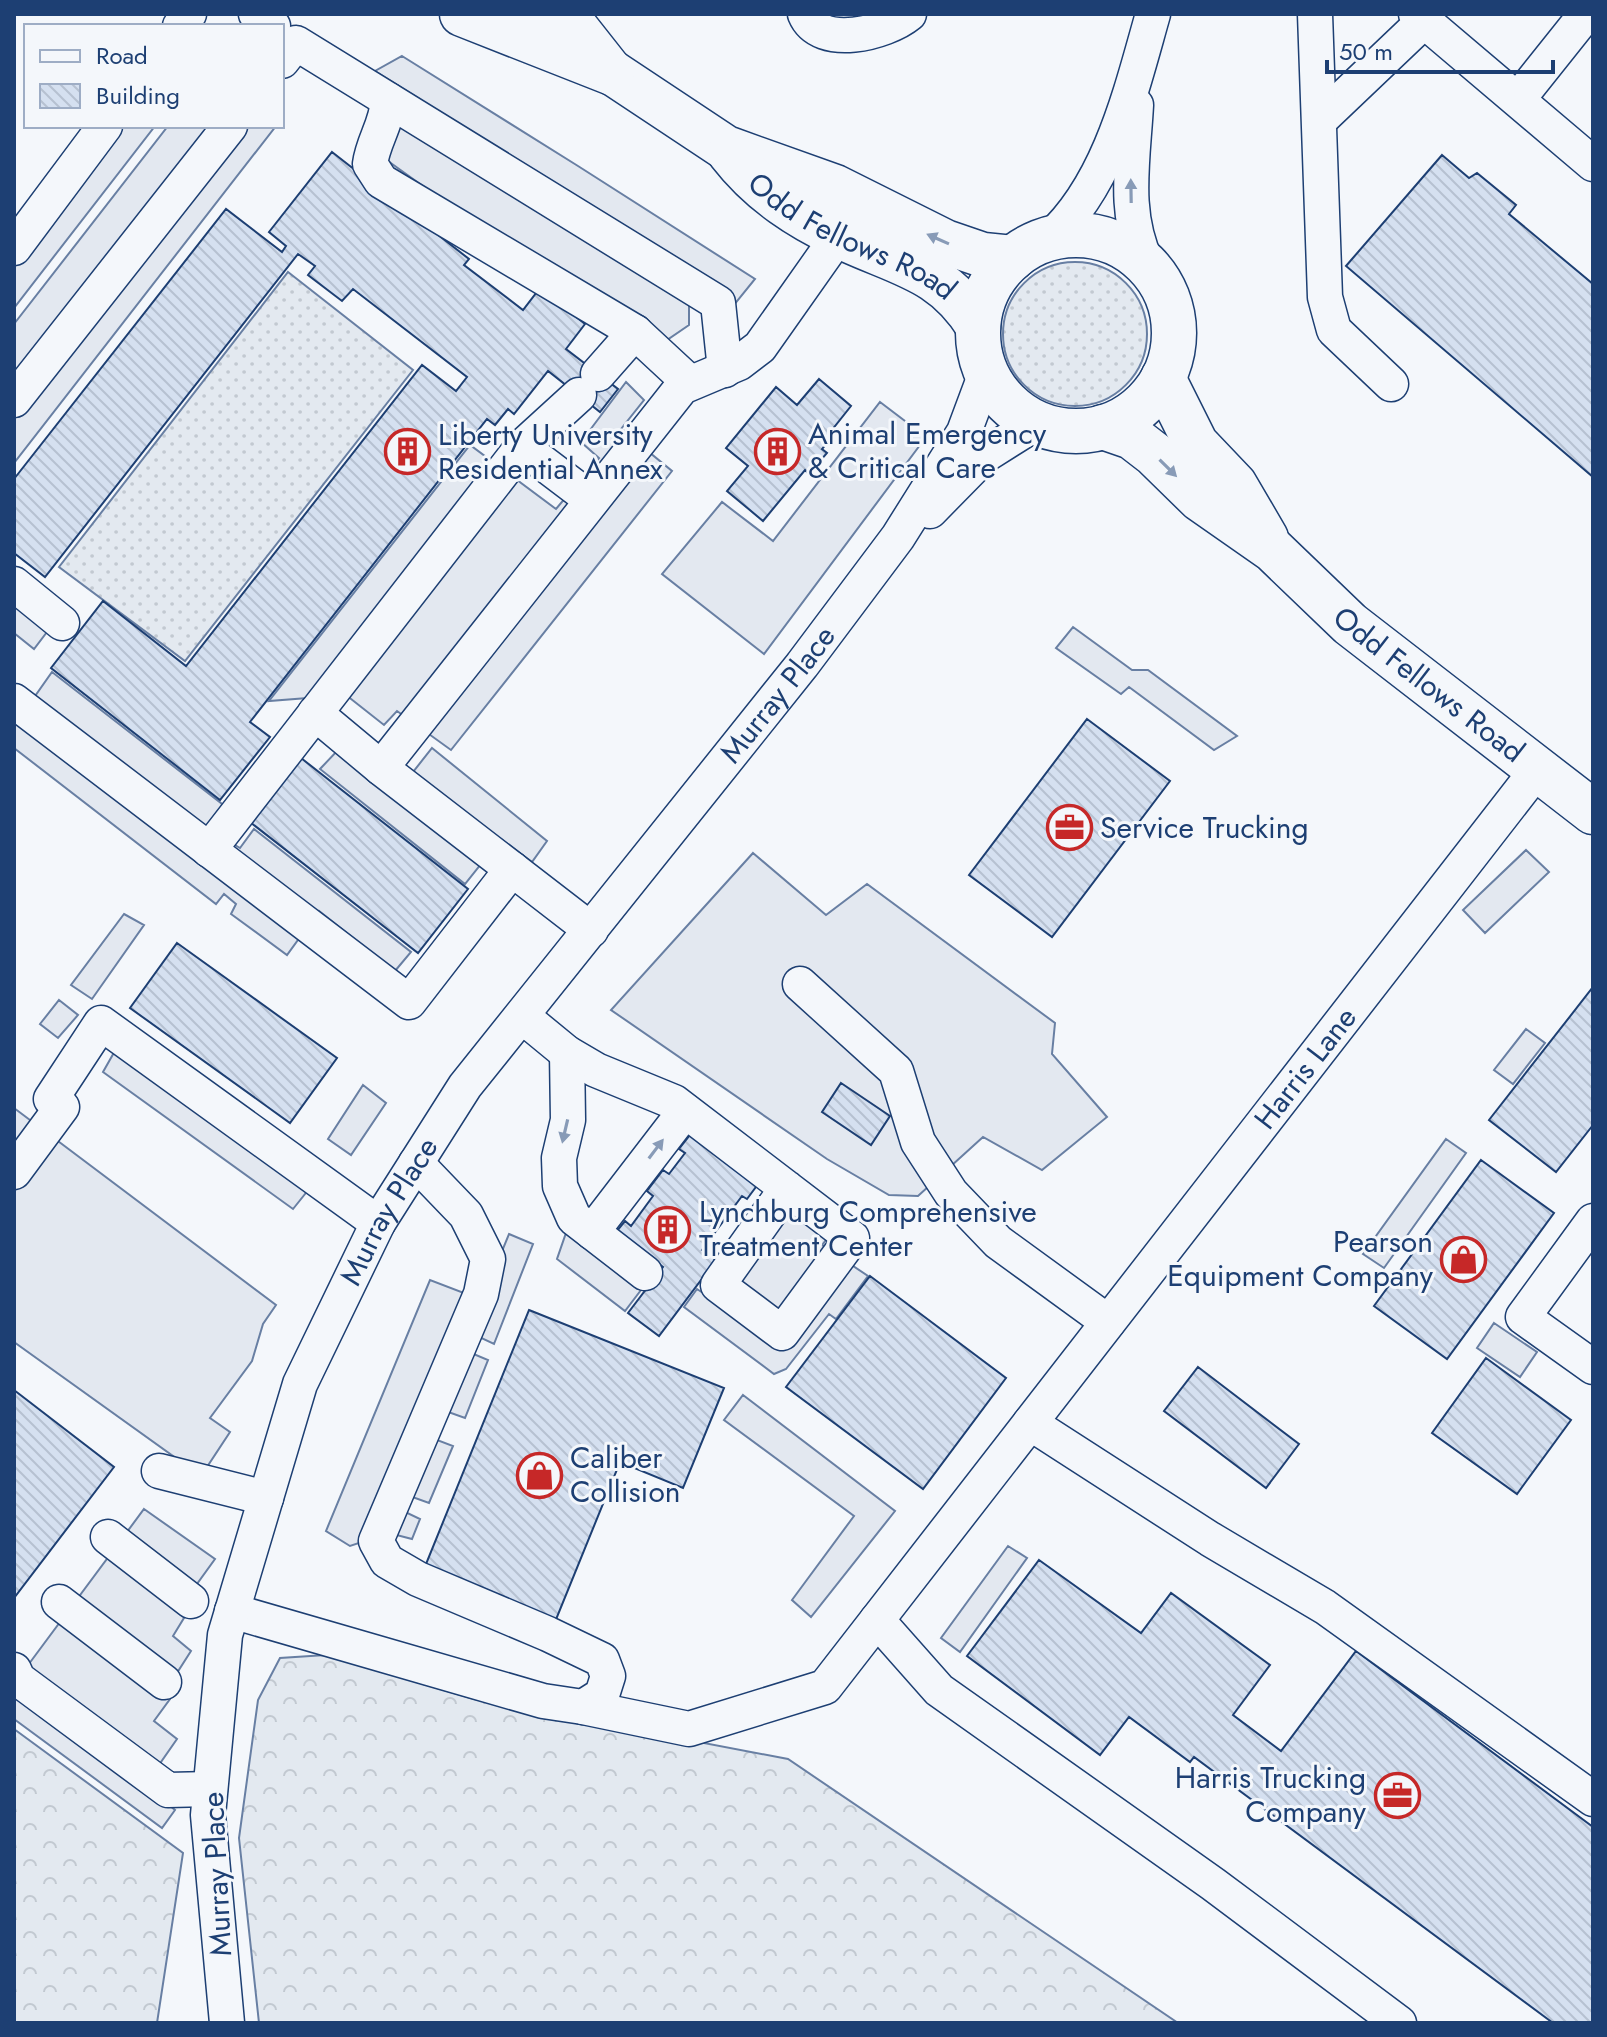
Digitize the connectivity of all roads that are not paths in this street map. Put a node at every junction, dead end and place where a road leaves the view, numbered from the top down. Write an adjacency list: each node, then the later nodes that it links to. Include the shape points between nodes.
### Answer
1 (462, 14): 12 (main road)
2 (524, 14): 12 (main road, Odd Fellows Road)
3 (565, 14): 12 (main road)
4 (805, 14): 5 (street, via 823,32 853,35 894,26)
5 (909, 14)
6 (1153, 14): 11 (street)
7 (1315, 14): 15 (street)
8 (1586, 14): 13 (street)
9 (1420, 17): 13 (street, via 1471,64); 15 (street)
10 (284, 42): 14 (street)
11 (1139, 65): 22 (street, via 1079,209); 23 (street, one-way to 11, via 1136,242 1131,190)
12 (612, 73): 18 (main road, Odd Fellows Road)
13 (1519, 98): 19 (street)
14 (388, 100): 25 (street, via 387,122 370,164 381,181); 26 (street, via 718,303)
15 (1320, 120): 30 (street, via 1325,297 1334,330)
16 (104, 128): 21 (street)
17 (228, 128): 31 (street)
18 (726, 148): 20 (main road, Odd Fellows Road, via 750,179 780,203); 22 (main road, Odd Fellows Road, one-way to 18, via 983,255 945,242 835,187)
19 (1593, 164)
20 (839, 235): 24 (main road, Odd Fellows Road, via 927,272 963,301); 26 (street, via 760,347)
21 (14, 248)
22 (1031, 248): 23 (main road, via 1096,237 1133,253); 24 (main road, via 992,281)
23 (1148, 266): 28 (main road, via 1160,282 1173,320 1174,340)
24 (978, 326): 27 (main road)
25 (635, 332): 29 (street); 34 (street, via 589,385)
26 (725, 370): 29 (street)
27 (986, 373): 32 (main road, via 1015,411); 36 (street, Murray Place, via 964,432)
28 (1163, 378): 33 (main road, via 1138,408); 37 (main road, Odd Fellows Road, via 1196,444 1235,485)
29 (690, 383): 35 (street)
30 (1391, 384)
31 (14, 400)
32 (1036, 423): 33 (main road, via 1059,429); 36 (street, Murray Place, via 985,455)
33 (1103, 427): 37 (main road, Odd Fellows Road, one-way to 37, via 1132,437 1200,499)
34 (522, 447): 35 (street); 41 (street)
35 (592, 500): 42 (street)
36 (898, 537): 47 (street, Murray Place)
37 (1273, 550): 43 (main road, Odd Fellows Road, via 1350,624)
38 (14, 584): 39 (street)
39 (62, 623)
40 (14, 701): 45 (street)
41 (315, 713): 42 (street); 45 (street)
42 (381, 768): 46 (street)
43 (1537, 770): 44 (main road, Odd Fellows Road); 59 (street, Harris Lane)
44 (1593, 812)
45 (209, 850): 46 (street, via 409,1002)
46 (512, 869): 47 (street)
47 (591, 930): 49 (street, Murray Place)
48 (800, 984): 59 (street, via 896,1071 918,1142 951,1193 998,1242)
49 (522, 1016): 50 (street); 52 (street, Murray Place, via 465,1086)
50 (567, 1053): 51 (street); 57 (street, one-way to 57, via 568,1120 559,1158 560,1186 574,1218)
51 (685, 1111): 54 (street); 57 (street, one-way to 51)
52 (416, 1163): 56 (street, Murray Place); 71 (street, via 466,1215 488,1259 481,1294 376,1541 387,1561 418,1579 602,1660 608,1676 602,1695)
53 (14, 1172): 56 (street, via 101,1023)
54 (787, 1188)
55 (1593, 1221): 60 (street, via 1523,1317)
56 (378, 1223): 63 (street, Murray Place, via 300,1384)
57 (592, 1232): 58 (street)
58 (645, 1273)
59 (1108, 1322): 61 (street, Harris Lane)
60 (1593, 1367)
61 (1030, 1423): 68 (street, Harris Lane); 73 (street, via 1325,1607)
62 (159, 1471): 63 (street)
63 (266, 1498): 67 (street, Murray Place)
64 (108, 1537): 65 (street)
65 (191, 1601)
66 (59, 1602): 70 (street)
67 (232, 1611): 71 (street, Harris Lane, via 543,1701); 72 (street, Murray Place, via 225,1635)
68 (877, 1620): 71 (street, Harris Lane, via 825,1687 689,1729); 75 (street, via 939,1690)
69 (14, 1670): 72 (street, via 18,1679 168,1790)
70 (164, 1682)
71 (583, 1707)
72 (210, 1789): 74 (street, Murray Place)
73 (1593, 1799)
74 (227, 2023)
75 (1399, 2023)

